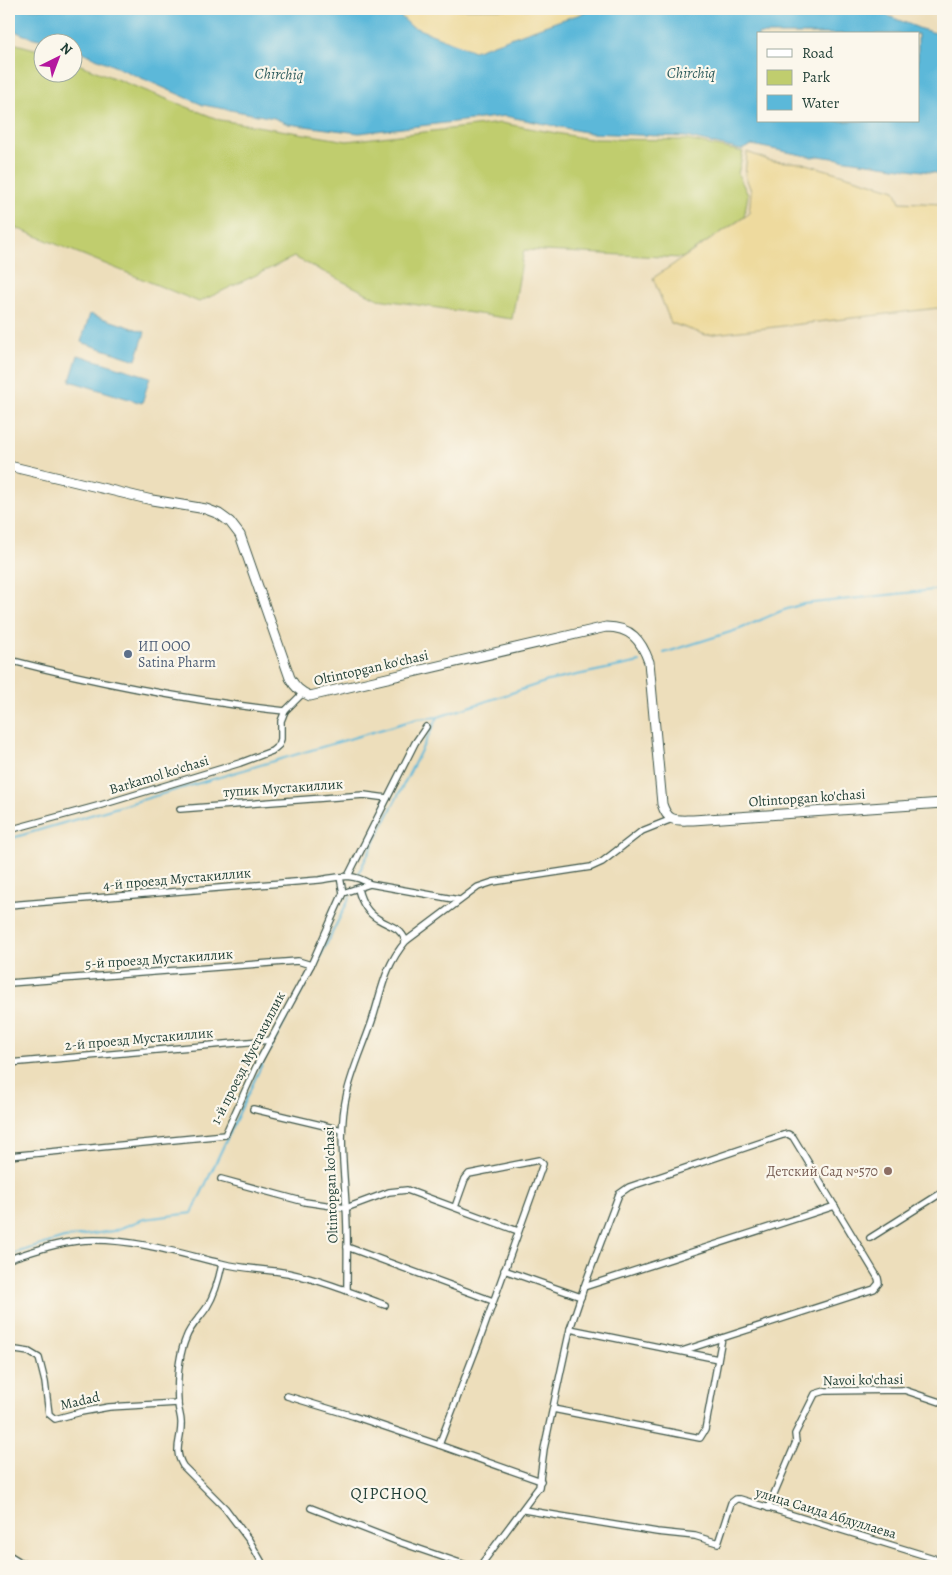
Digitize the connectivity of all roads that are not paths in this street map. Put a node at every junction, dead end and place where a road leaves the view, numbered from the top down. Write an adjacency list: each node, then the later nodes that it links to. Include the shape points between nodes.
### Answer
1 (9, 466): 3 (street, Oltintopgan ko'chasi, via 152,500 206,509 230,522 240,535 290,678)
2 (9, 660): 4 (street, via 222,704)
3 (302, 693): 4 (street); 9 (street, Oltintopgan ko'chasi, via 316,696 606,627 629,631 642,646 649,662 662,804 666,815)
4 (285, 711): 10 (street, Barkamol ko'chasi, via 281,721 281,740 272,751 101,805)
5 (426, 726): 6 (street)
6 (387, 798): 8 (street, тупик Мустакиллик, via 364,795); 11 (street)
7 (943, 803): 9 (street, Oltintopgan ko'chasi)
8 (180, 809)
9 (672, 819): 16 (street, Oltintopgan ko'chasi, via 642,830 602,862 493,882 478,887)
10 (9, 830)
11 (348, 876): 12 (street, 4-й проезд Мустакиллик); 13 (street)
12 (340, 877): 15 (street); 17 (street, 4-й проезд Мустакиллик)
13 (370, 884): 14 (street); 16 (street)
14 (358, 889): 15 (street); 18 (street, via 364,906 371,914 398,929)
15 (343, 893): 19 (street, 1-й проезд Мустакиллик)
16 (459, 900): 18 (street, Oltintopgan ko'chasi)
17 (9, 905)
18 (406, 941): 24 (street, Oltintopgan ko'chasi, via 389,966 372,1023 359,1052 346,1094)
19 (310, 964): 20 (street, 5-й проезд Мустакиллик, via 298,961); 21 (street, 1-й проезд Мустакиллик)
20 (9, 983)
21 (271, 1040): 22 (street, 2-й проезд Мустакиллик); 25 (street, 1-й проезд Мустакиллик, via 225,1135)
22 (9, 1062)
23 (253, 1109): 24 (street)
24 (342, 1130): 30 (street, Oltintopgan ko'chasi)
25 (9, 1156)
26 (221, 1179): 30 (street, via 305,1202)
27 (943, 1192): 32 (street)
28 (835, 1206): 37 (street); 37 (street, via 798,1142 788,1134 783,1135 624,1189 616,1200); 43 (street, via 878,1278 878,1286)
29 (455, 1207): 30 (street, via 408,1190 399,1190); 31 (street); 31 (street, via 469,1174 539,1160 542,1168)
30 (346, 1208): 33 (street, Oltintopgan ko'chasi)
31 (518, 1231): 36 (street)
32 (870, 1238)
33 (347, 1246): 38 (street, Oltintopgan ko'chasi); 40 (street)
34 (9, 1258): 35 (street, via 72,1241 95,1240 130,1243)
35 (222, 1264): 38 (street, via 287,1273); 48 (street, via 207,1307 186,1338 181,1358)
36 (504, 1270): 39 (street); 40 (street)
37 (584, 1287): 39 (street)
38 (347, 1290): 41 (street)
39 (580, 1297): 42 (street)
40 (493, 1302): 51 (street)
41 (385, 1305)
42 (570, 1329): 45 (street); 50 (street)
43 (722, 1338): 45 (street); 46 (street)
44 (9, 1348): 48 (street, Madad, via 29,1352 39,1358 49,1414 56,1419 109,1407)
45 (679, 1352): 46 (street)
46 (718, 1360): 50 (street, via 705,1430 700,1438)
47 (288, 1396): 51 (street)
48 (178, 1403): 59 (street, via 181,1426 178,1458 225,1508)
49 (943, 1403): 54 (street, Navoi ko'chasi, via 904,1390 825,1391 815,1394 795,1434 796,1442)
50 (553, 1409): 52 (street)
51 (438, 1445): 52 (street)
52 (541, 1481): 55 (street)
53 (311, 1508): 60 (street)
54 (768, 1508): 55 (street, улица Саида Абдуллаева, via 740,1499 733,1500 718,1543 695,1536); 57 (street, улица Саида Абдуллаева)
55 (524, 1510): 61 (street)
56 (9, 1555): 58 (street)
57 (943, 1561)
58 (27, 1566)
59 (264, 1566)
60 (469, 1566)
61 (480, 1566)

